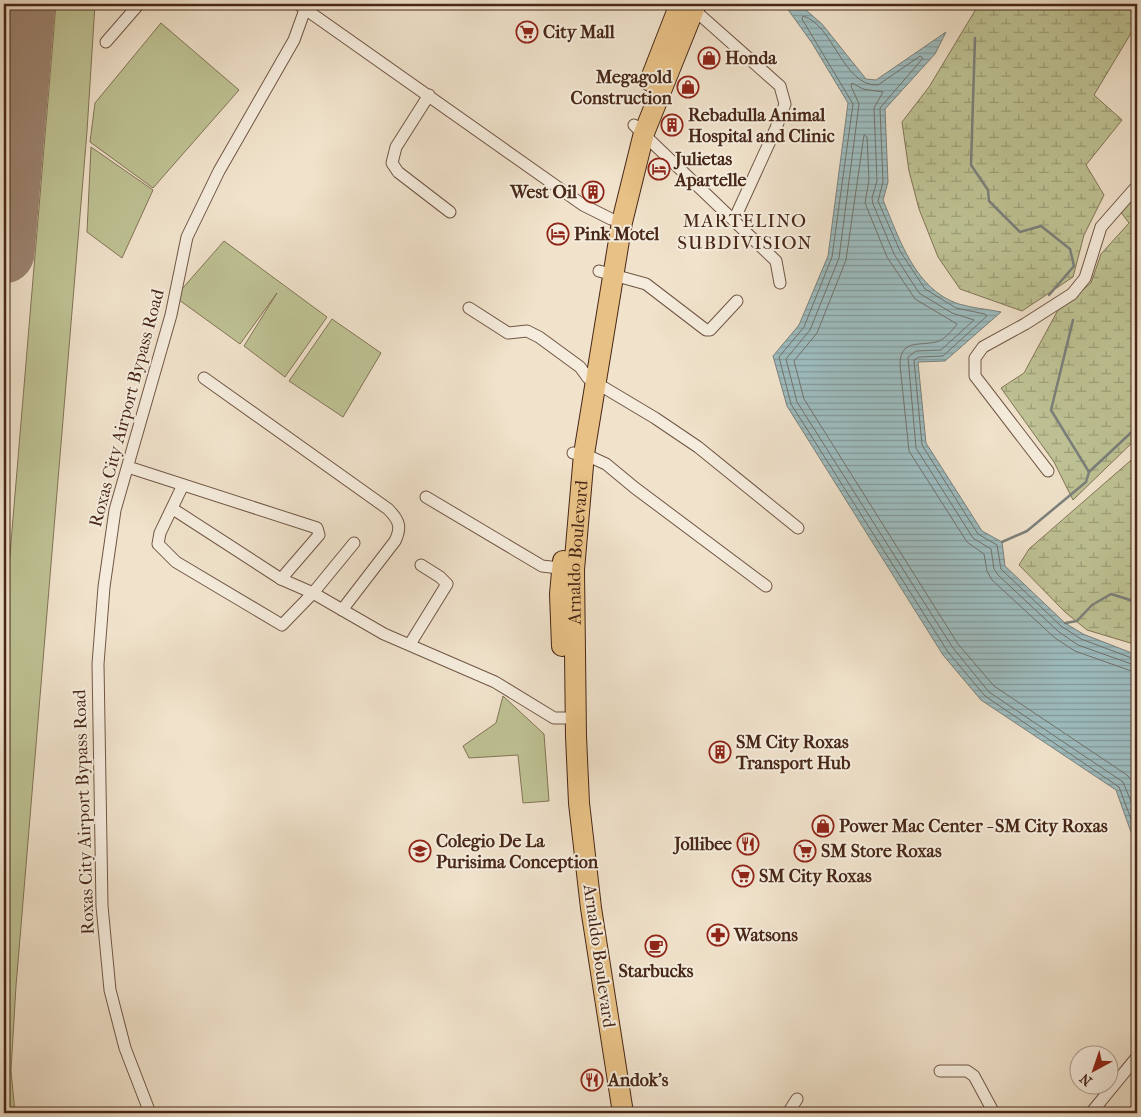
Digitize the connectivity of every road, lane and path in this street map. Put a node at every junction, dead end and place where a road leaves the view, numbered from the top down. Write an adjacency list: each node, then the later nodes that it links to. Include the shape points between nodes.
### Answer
1 (139, 4): 5 (street)
2 (298, 4): 6 (street)
3 (307, 4): 19 (street, Roxas City Airport Bypass Road, via 294,40 219,170 187,237 171,315)
4 (688, 5): 7 (highway, Arnaldo Boulevard); 10 (street, via 780,86 785,104)
5 (106, 42)
6 (429, 95): 9 (street, via 396,147 392,163 403,176); 11 (street, via 583,205)
7 (639, 129): 10 (street); 11 (highway, Arnaldo Boulevard)
8 (1137, 186): 20 (street, via 1101,227 1085,278 1072,294 983,346 975,358 975,376)
9 (450, 212)
10 (734, 220): 13 (street, via 776,261)
11 (617, 221): 12 (highway, Arnaldo Boulevard)
12 (606, 272): 14 (street, via 646,284 706,330 710,330); 17 (highway, Arnaldo Boulevard)
13 (780, 283)
14 (737, 301)
15 (469, 308): 17 (street, via 508,333 527,331 539,337 580,367)
16 (204, 378): 31 (street, via 388,509 398,520 400,531 394,541)
17 (592, 380): 18 (highway, Arnaldo Boulevard); 24 (street, via 698,447)
18 (578, 453): 27 (highway, Arnaldo Boulevard); 29 (street, via 606,464)
19 (128, 467): 21 (street); 38 (street, Roxas City Airport Bypass Road, via 115,510 104,587 98,664 99,828 110,990 125,1048)
20 (1048, 471)
21 (183, 485): 23 (street); 28 (street, via 317,528 319,535)
22 (426, 497): 27 (street, via 542,566)
23 (173, 508): 28 (street); 30 (street, via 158,544 176,562 282,625)
24 (798, 528)
25 (354, 543): 30 (street)
26 (421, 565): 32 (street, via 446,584)
27 (568, 569): 33 (highway, Arnaldo Boulevard)
28 (281, 579): 30 (street)
29 (766, 586)
30 (313, 593): 31 (street)
31 (342, 610): 32 (street, via 384,634)
32 (410, 644): 33 (street, via 495,682)
33 (569, 730): 34 (highway, Arnaldo Boulevard, via 579,803 586,908)
34 (600, 1007): 39 (highway, Arnaldo Boulevard); 40 (highway, Arnaldo Boulevard)
35 (1137, 1057): 43 (street)
36 (940, 1071): 42 (street, via 967,1071 974,1076)
37 (797, 1099): 41 (street)
38 (150, 1113)
39 (613, 1113)
40 (623, 1113)
41 (788, 1113)
42 (994, 1113)
43 (1091, 1113)

